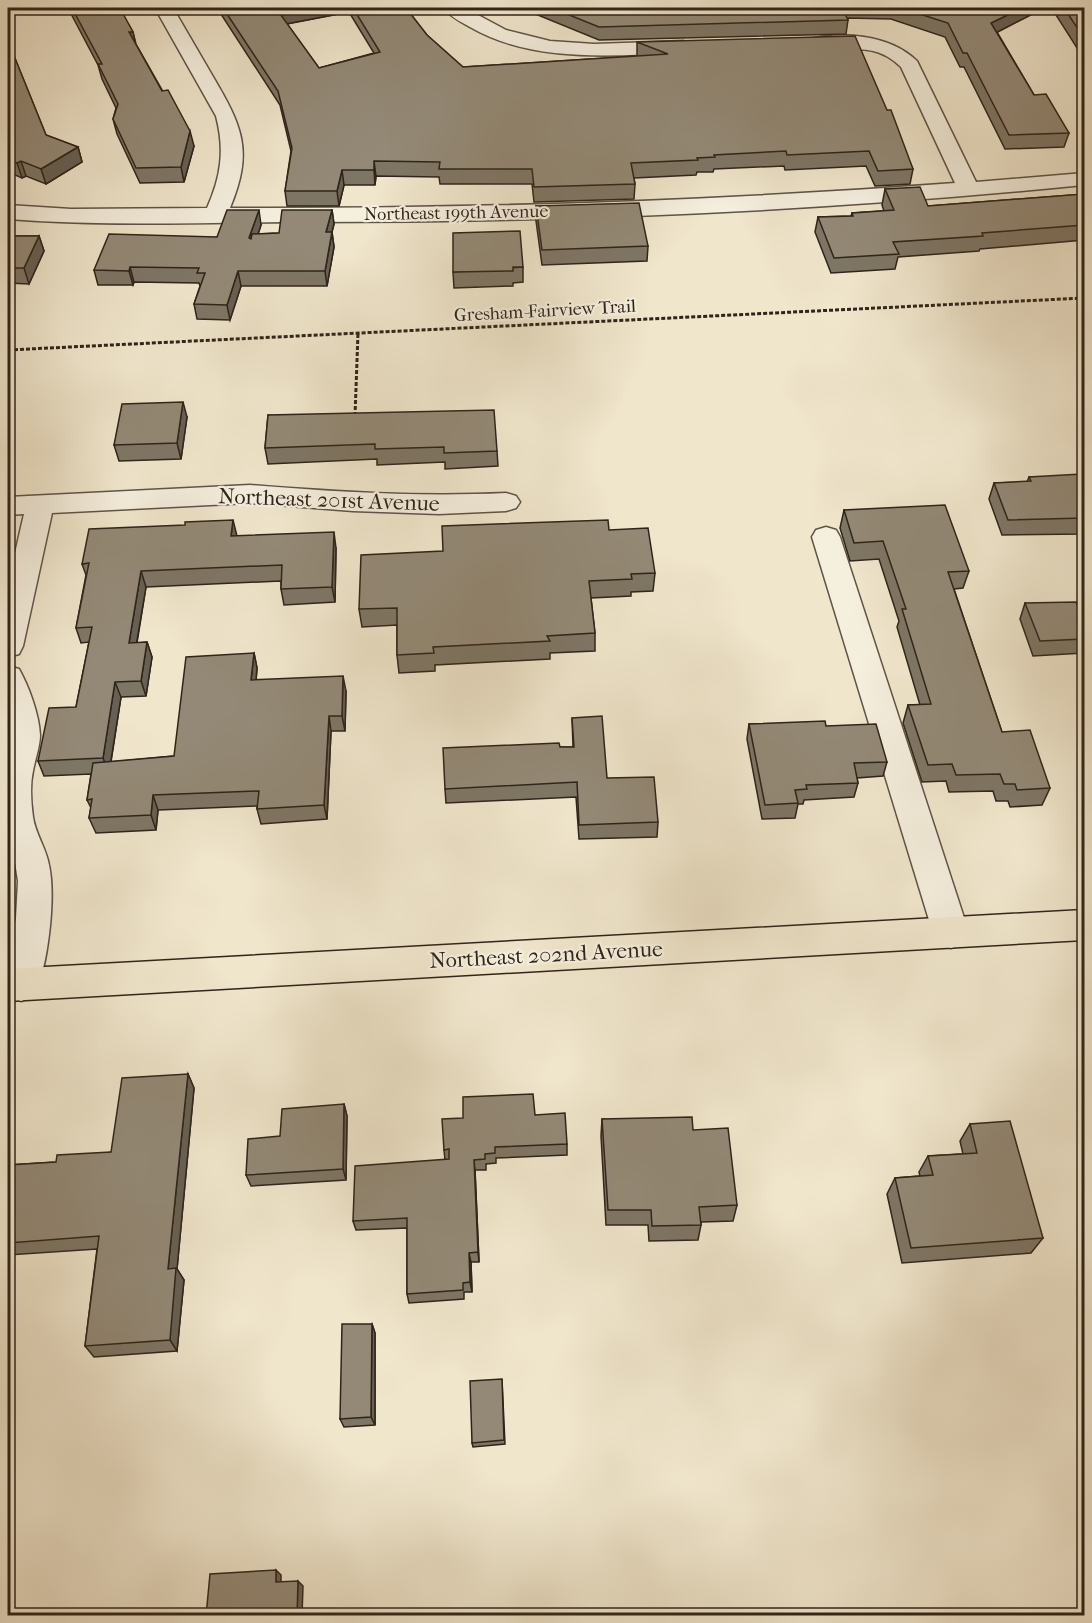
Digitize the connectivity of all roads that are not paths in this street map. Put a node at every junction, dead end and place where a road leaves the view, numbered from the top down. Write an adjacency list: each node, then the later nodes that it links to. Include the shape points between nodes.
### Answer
1 (164, 8): 8 (street, via 226,116 231,132 233,167)
2 (453, 8): 4 (street, via 501,42 588,50)
3 (795, 44): 6 (street, via 864,42 902,55)
4 (703, 46)
5 (1084, 179): 6 (street, Northeast 199th Avenue)
6 (969, 190): 8 (street, Northeast 199th Avenue, via 664,207 361,215)
7 (8, 212): 8 (street, Northeast 199th Avenue)
8 (216, 214)
9 (506, 502): 10 (street, Northeast 201st Avenue, via 341,502 250,494)
10 (40, 505): 11 (street, Northeast 201st Avenue); 13 (street)
11 (8, 506)
12 (826, 537): 16 (street)
13 (8, 646)
14 (8, 677): 17 (street, via 24,736 16,776 16,818 32,862 34,881 33,918)
15 (1084, 925): 16 (main road, Northeast 202nd Avenue)
16 (951, 933): 17 (main road, Northeast 202nd Avenue)
17 (14, 985)

